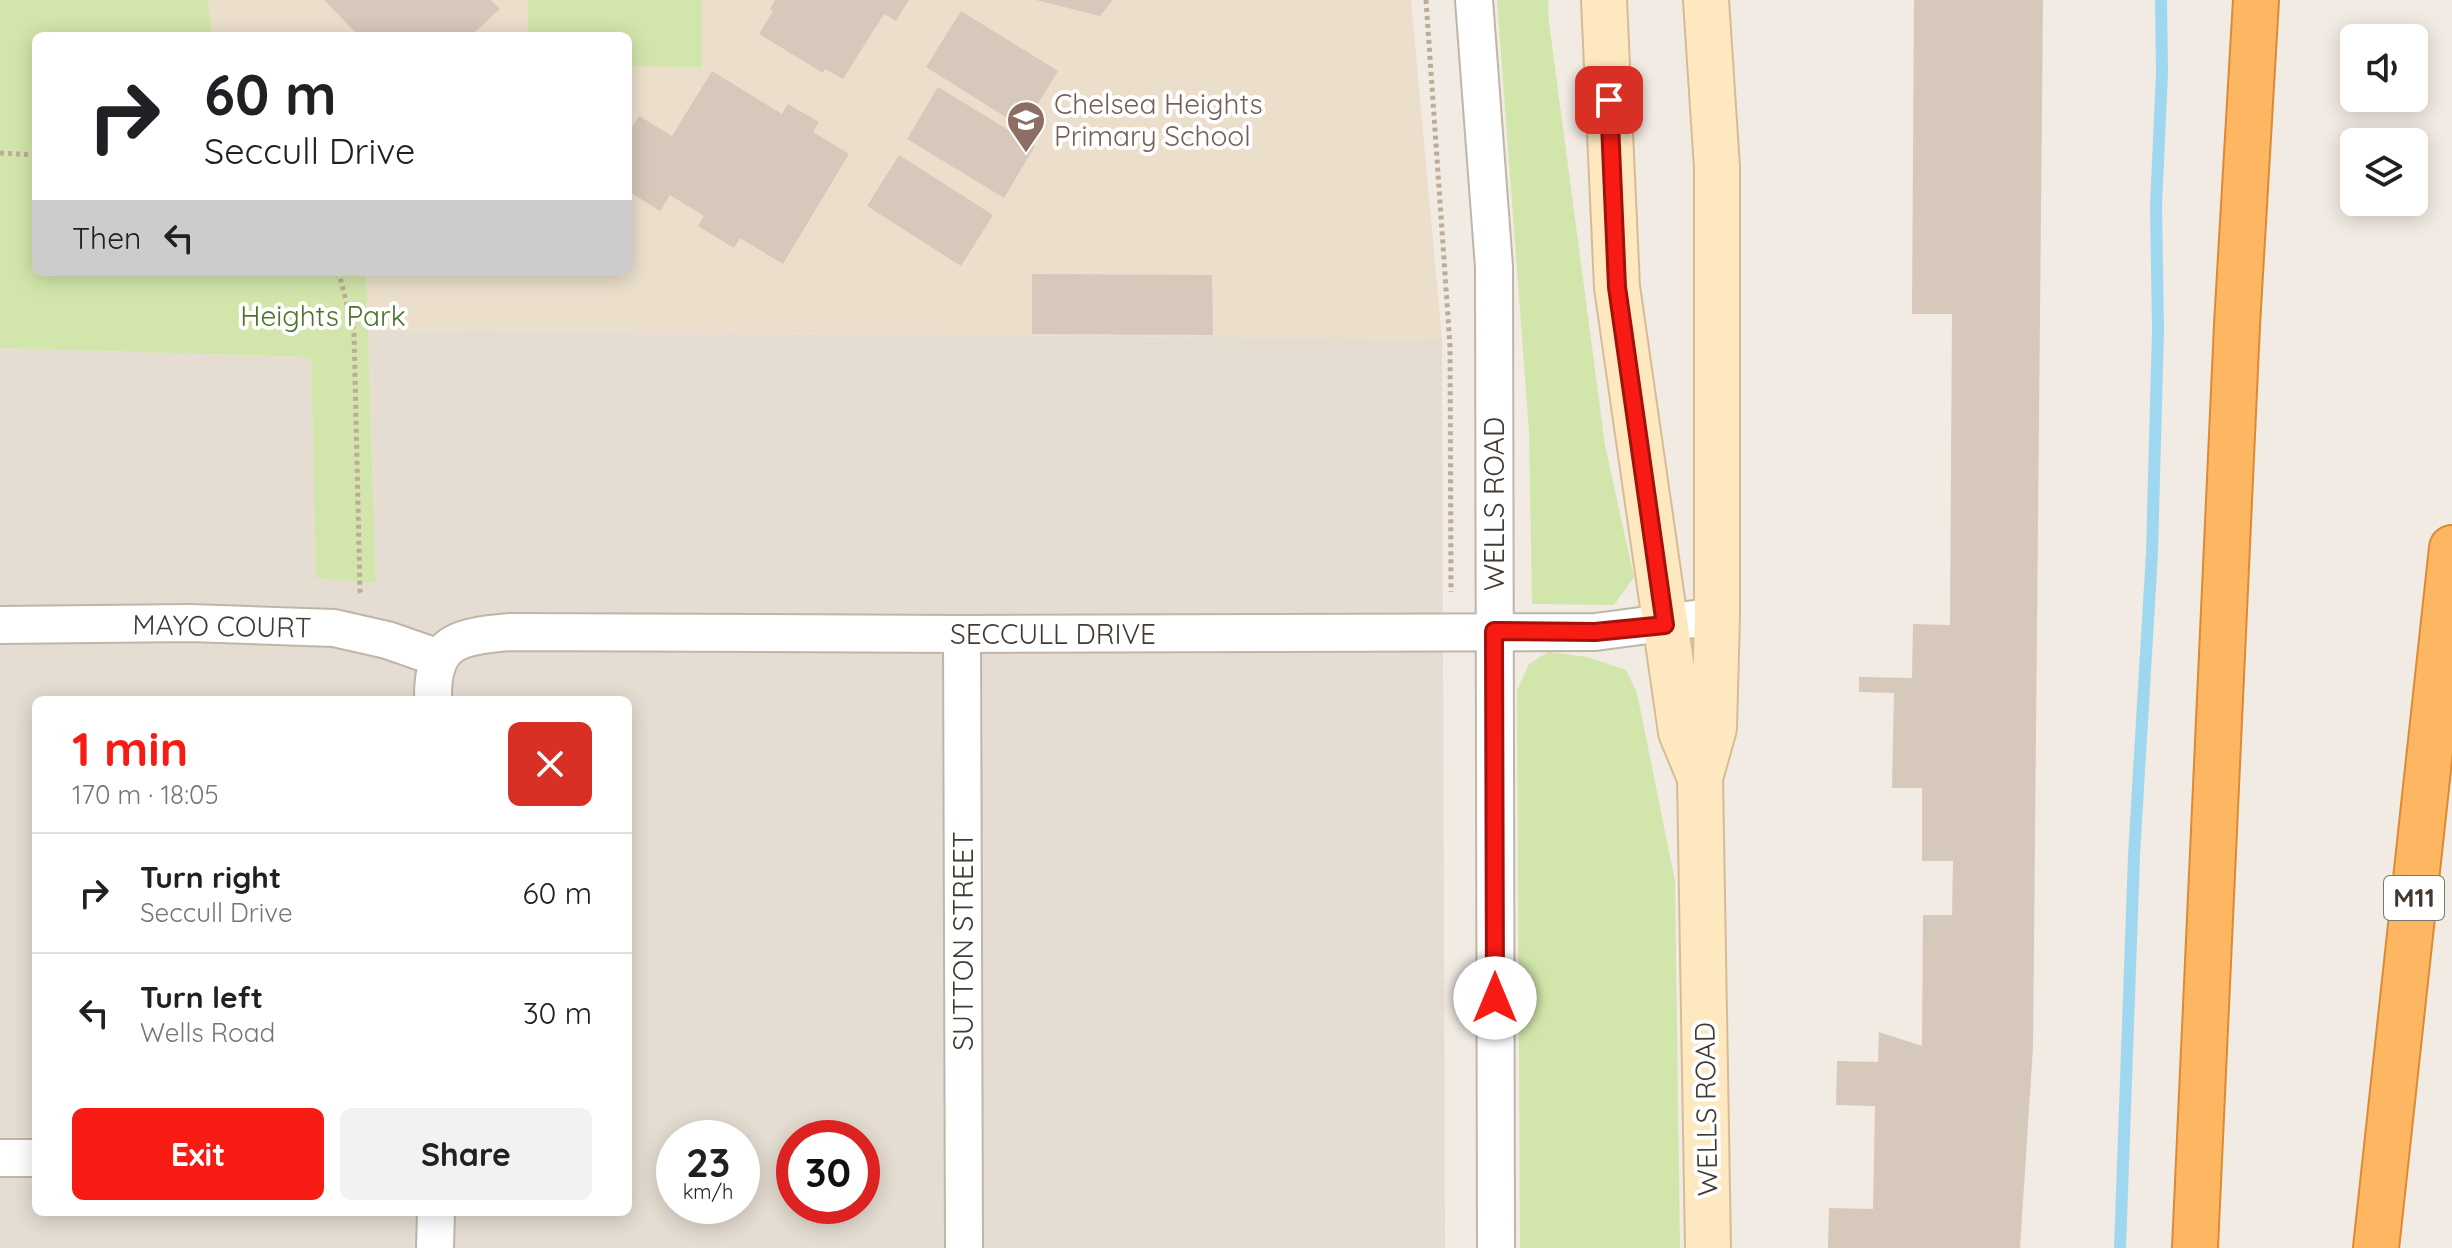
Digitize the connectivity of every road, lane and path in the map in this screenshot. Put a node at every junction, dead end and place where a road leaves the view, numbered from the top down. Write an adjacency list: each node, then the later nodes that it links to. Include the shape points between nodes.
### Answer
1 (1426, 0): 10 (path, via 1450,346)
2 (1474, 0): 14 (street, WELLS ROAD, via 1494,267)
3 (1604, 0): 13 (main road, WELLS ROAD, via 1617,287)
4 (1706, 0): 11 (main road, WELLS ROAD, via 1717,168)
5 (2256, 0): 27 (highway)
6 (0, 153): 7 (path)
7 (32, 155)
8 (339, 276): 16 (path, via 354,332 360,591)
9 (2452, 548): 28 (highway, M11)
10 (1451, 592)
11 (1717, 616): 13 (street, SECCULL DRIVE); 19 (main road, WELLS ROAD, via 1714,728)
12 (0, 625): 16 (street, MAYO COURT, via 320,627)
13 (1665, 625): 14 (street, SECCULL DRIVE, via 1595,632); 19 (main road, WELLS ROAD, via 1681,732)
14 (1494, 631): 15 (street, SECCULL DRIVE); 25 (street, WELLS ROAD)
15 (962, 634): 17 (street, SECCULL DRIVE, via 510,632 450,644); 24 (street, SUTTON STREET)
16 (387, 640): 17 (street, MAYO COURT)
17 (439, 658): 18 (street, via 432,676)
18 (433, 696)
19 (1700, 778): 26 (main road, WELLS ROAD)
20 (0, 1158): 21 (street)
21 (32, 1158)
22 (436, 1216): 23 (street)
23 (435, 1248)
24 (964, 1248)
25 (1496, 1248)
26 (1708, 1248)
27 (2195, 1248)
28 (2376, 1248)

